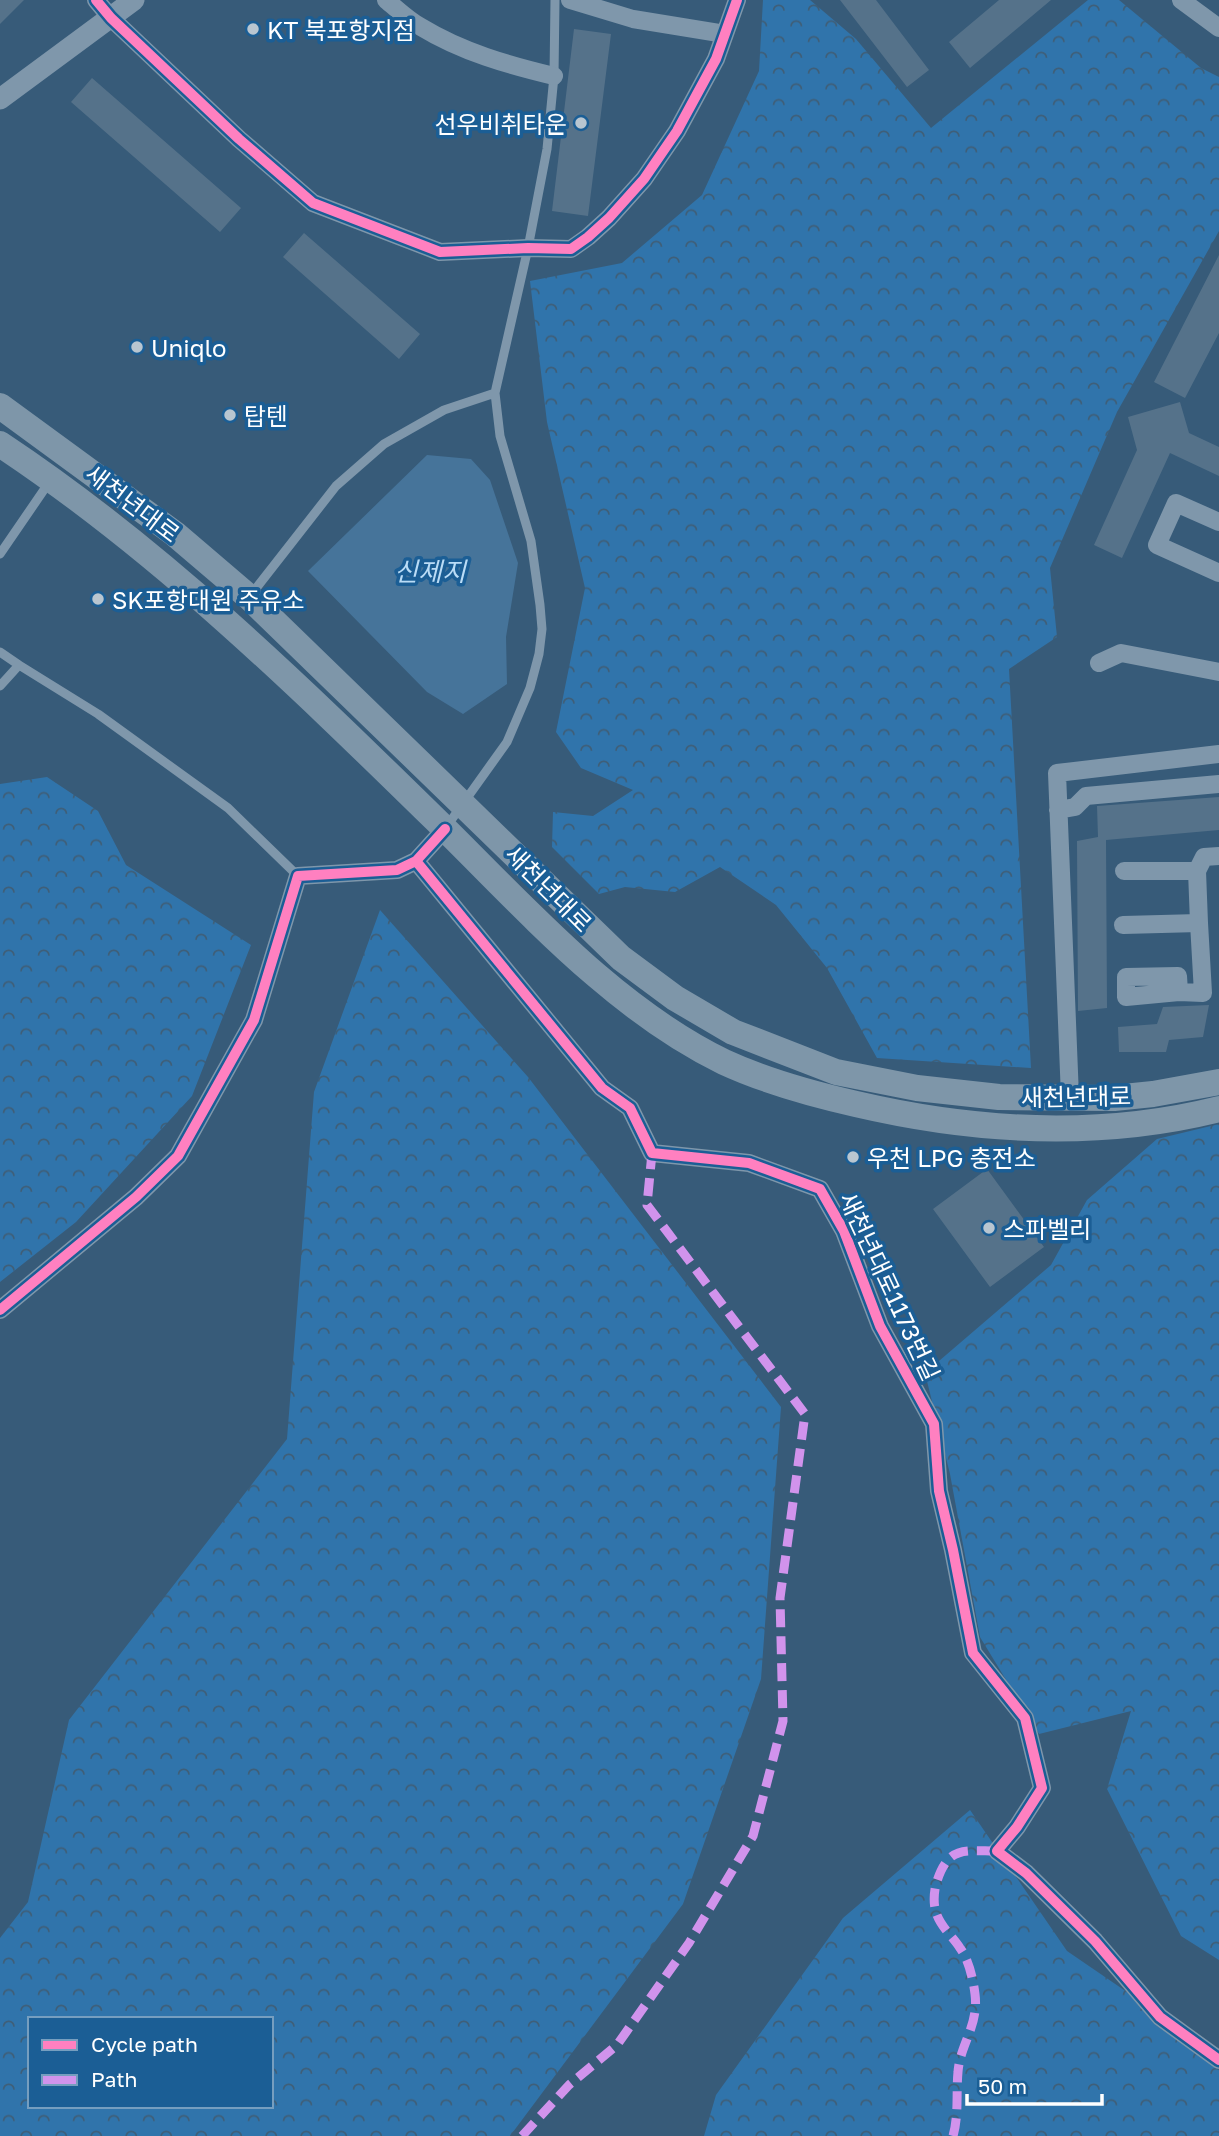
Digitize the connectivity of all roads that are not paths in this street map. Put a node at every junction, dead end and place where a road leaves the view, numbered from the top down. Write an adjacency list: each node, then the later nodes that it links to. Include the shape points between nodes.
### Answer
1 (96, 0): 8 (street)
2 (134, 0): 8 (street)
3 (386, 0): 11 (street, via 420,27 463,47 501,63)
4 (555, 0): 11 (lane)
5 (570, 0): 10 (street, via 633,19)
6 (737, 0): 10 (street)
7 (1181, 0): 9 (street)
8 (111, 18): 12 (street); 13 (street, via 313,203 440,252)
9 (1219, 28)
10 (725, 34): 13 (street, via 677,131 644,179 609,218 572,248)
11 (554, 76): 13 (lane, via 547,149)
12 (0, 99)
13 (528, 248): 14 (lane)
14 (495, 393): 21 (lane, via 443,410 384,444 336,486); 31 (lane, via 500,436 531,541 542,629 530,688 516,724)
15 (0, 406): 21 (main road, 새천년대로, via 175,534)
16 (0, 444): 17 (main road, 새천년대로)
17 (51, 479): 19 (lane); 28 (main road, 새천년대로, via 153,558)
18 (1219, 522): 20 (street, via 1176,503 1157,545)
19 (0, 554)
20 (1219, 573)
21 (249, 597): 27 (main road, 새천년대로)
22 (0, 652): 24 (lane)
23 (1098, 663): 25 (street, via 1121,653)
24 (19, 665): 26 (lane); 39 (lane, via 98,714 228,808)
25 (1219, 672)
26 (0, 686)
27 (370, 713): 28 (main road); 31 (main road, 새천년대로)
28 (349, 736): 33 (main road, 새천년대로)
29 (1219, 754): 32 (street, via 1057,773)
30 (1219, 784): 32 (street, via 1086,796 1075,807)
31 (464, 805): 33 (lane); 38 (main road, 새천년대로)
32 (1058, 810): 45 (street)
33 (445, 829): 35 (street); 40 (main road, 새천년대로)
34 (1219, 856): 37 (street, via 1204,858)
35 (416, 861): 39 (street, via 397,870); 48 (street, 새천년대로1173번길, via 602,1088 630,1108 652,1153 749,1164 820,1189 844,1231 880,1326 934,1424 939,1491 973,1653 1025,1718 1042,1788 997,1851 1095,1941 1160,2017)
36 (1124, 871): 37 (street)
37 (1198, 871): 41 (street)
38 (533, 874): 40 (main road); 45 (main road, 새천년대로, via 621,958 675,998 733,1032 836,1072 917,1088 999,1097)
39 (298, 876): 47 (street, via 254,1020 178,1156 136,1197)
40 (512, 896): 46 (main road, 새천년대로, via 602,980 666,1027 724,1062 811,1094 901,1115 1001,1127 1121,1127)
41 (1199, 923): 42 (street); 43 (street, via 1203,993)
42 (1123, 925)
43 (1179, 992)
44 (1219, 1082): 45 (main road, 새천년대로, via 1114,1098)
45 (1070, 1097)
46 (1219, 1110)
47 (0, 1310)
48 (1219, 2060)

